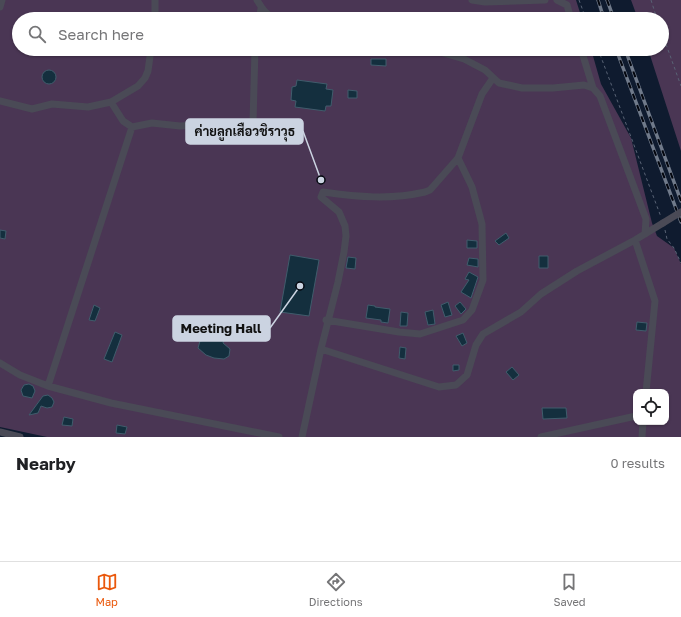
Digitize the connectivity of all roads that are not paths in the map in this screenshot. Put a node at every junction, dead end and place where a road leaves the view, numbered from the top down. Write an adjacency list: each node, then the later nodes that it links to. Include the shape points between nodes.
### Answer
1 (2, 0): 7 (street)
2 (155, 0): 9 (street)
3 (257, 0): 8 (street)
4 (472, 0): 5 (street)
5 (545, 0)
6 (557, 0): 12 (street, via 567,5)
7 (0, 7)
8 (261, 9): 10 (street); 11 (street)
9 (155, 12)
10 (260, 12)
11 (264, 12)
12 (569, 12)
13 (150, 56): 20 (street, via 145,78 138,86)
14 (255, 56): 21 (street, via 253,122 180,126 152,123)
15 (454, 56): 17 (street, via 485,70)
16 (583, 56): 18 (street)
17 (493, 78): 18 (street, via 499,83 522,88 584,85); 22 (street, via 482,94)
18 (593, 88): 24 (street, via 600,96 646,219)
19 (0, 101): 20 (street, via 32,109 52,104 88,106)
20 (111, 102): 21 (street, via 123,121)
21 (132, 126): 29 (street)
22 (458, 158): 26 (street, via 430,190 425,192 377,198 323,192 321,197 339,212 345,226 344,252); 26 (street, via 472,187 482,224 483,280 472,310 463,320 420,334)
23 (681, 212): 24 (street, bridge)
24 (644, 234): 25 (street)
25 (635, 240): 27 (street, via 577,271 541,294 521,312 483,334 476,345 467,375 456,385 439,387); 30 (street, via 655,301)
26 (327, 320): 27 (street)
27 (320, 349): 36 (street)
28 (0, 363): 29 (street, via 20,375)
29 (48, 386): 35 (street, via 111,403)
30 (646, 389)
31 (633, 417): 37 (street)
32 (643, 425): 38 (street)
33 (0, 432): 34 (street)
34 (20, 437)
35 (279, 437)
36 (302, 437)
37 (541, 437)
38 (642, 437)

